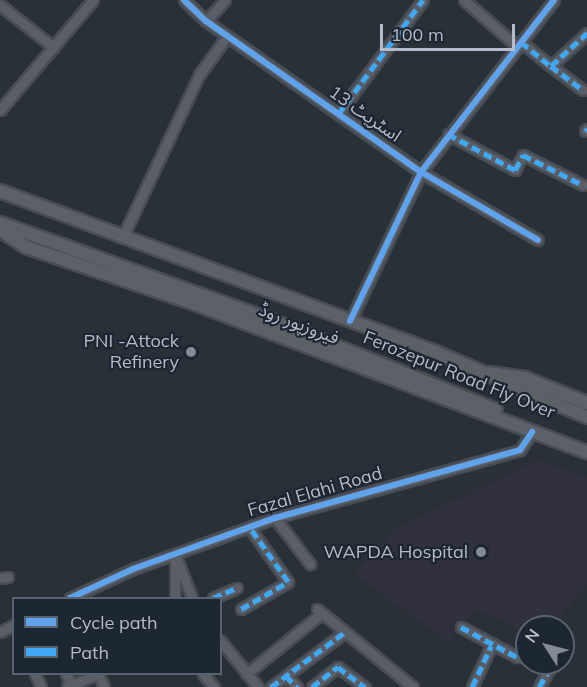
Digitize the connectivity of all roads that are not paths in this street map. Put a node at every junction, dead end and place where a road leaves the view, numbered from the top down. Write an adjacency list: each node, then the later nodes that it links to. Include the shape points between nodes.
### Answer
1 (93, 0): 12 (street)
2 (184, 0): 8 (street, اسٹریٹ 13)
3 (225, 0): 8 (street)
4 (423, 0): 16 (street)
5 (464, 0): 11 (street)
6 (554, 0): 11 (street)
7 (0, 5): 12 (street)
8 (206, 21): 10 (street, اسٹریٹ 13)
9 (587, 33): 13 (street)
10 (227, 36): 16 (street, اسٹریٹ 13); 23 (street, via 199,75)
11 (520, 45): 13 (street); 17 (street)
12 (53, 47): 15 (street)
13 (551, 66): 14 (street)
14 (583, 90)
15 (0, 110)
16 (338, 114): 18 (street, اسٹریٹ 13)
17 (448, 134): 18 (street); 19 (street, via 515,170 523,155)
18 (421, 172): 24 (street, اسٹریٹ 13); 25 (street)
19 (583, 185)
20 (0, 191): 23 (main road, فیروزپور روڈ)
21 (0, 223): 30 (main road, Ferozepur Road Fly Over)
22 (0, 230): 29 (main road, فیروزپور روڈ, via 26,247 187,301)
23 (123, 236): 25 (main road, فیروزپور روڈ)
24 (538, 240)
25 (350, 321): 26 (main road, فیروزپور روڈ)
26 (485, 373): 27 (main road, فیروزپور روڈ, via 518,376); 28 (main road, فیروزپور روڈ, via 516,391)
27 (587, 403)
28 (587, 417)
29 (532, 432): 31 (main road, فیروزپور روڈ); 32 (street, Fazal Elahi Road, via 520,450)
30 (587, 445)
31 (587, 452)
32 (275, 518): 33 (street, Fazal Elahi Road); 35 (street)
33 (249, 527): 34 (street, Fazal Elahi Road); 41 (street, via 288,582)
34 (175, 554): 37 (street, Fazal Elahi Road); 38 (street); 39 (street)
35 (310, 564)
36 (237, 588): 40 (street)
37 (72, 597)
38 (175, 597)
39 (192, 597)
40 (215, 597)
41 (241, 609)
42 (461, 627): 45 (street)
43 (345, 632): 47 (street, via 319,611); 50 (street); 58 (street)
44 (222, 643): 47 (street)
45 (491, 646): 46 (street); 59 (street)
46 (515, 656)
47 (246, 674): 53 (street)
48 (95, 675): 51 (street)
49 (204, 675): 52 (street)
50 (286, 676): 54 (street); 55 (street)
51 (70, 686)
52 (214, 687)
53 (258, 687)
54 (271, 687)
55 (297, 687)
56 (312, 687): 57 (street, via 338,667)
57 (365, 687)
58 (413, 687)
59 (472, 687)

